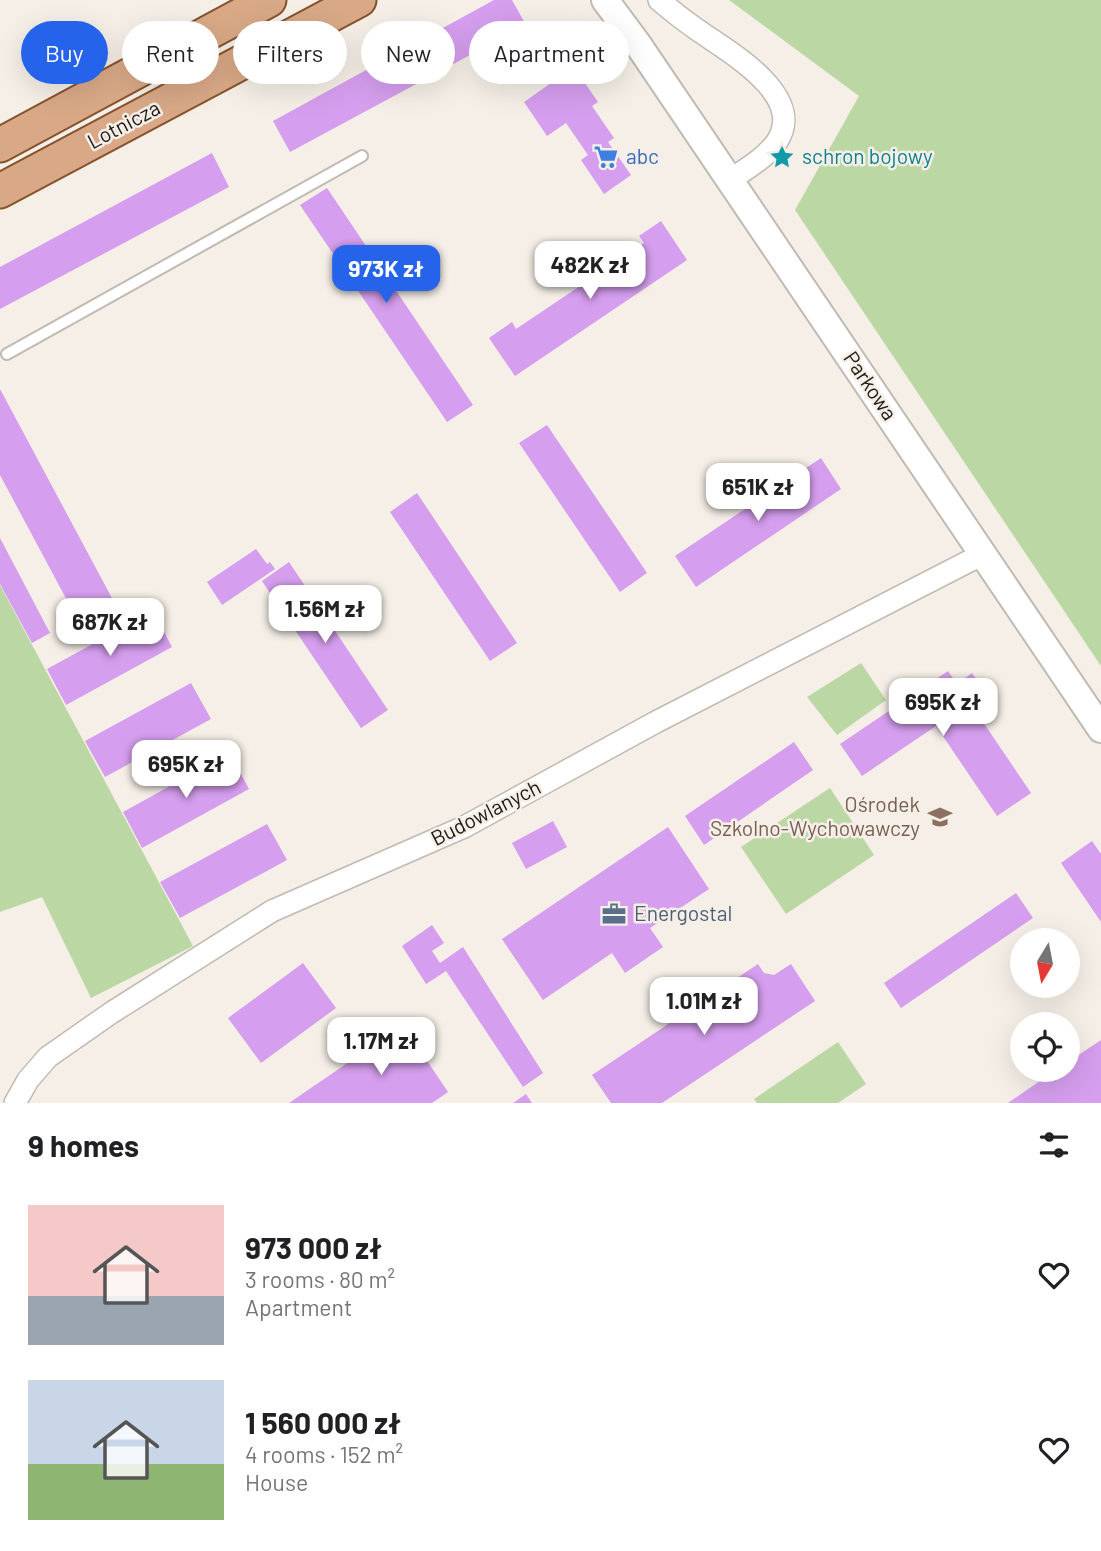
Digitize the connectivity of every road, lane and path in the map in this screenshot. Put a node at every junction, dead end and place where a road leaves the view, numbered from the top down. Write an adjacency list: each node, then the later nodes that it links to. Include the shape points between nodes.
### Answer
1 (269, 0): 7 (main road, Lotnicza)
2 (359, 0): 10 (main road, Lotnicza)
3 (605, 0): 6 (street, Parkowa)
4 (618, 0): 6 (street, Parkowa)
5 (659, 0): 9 (street, via 743,62 778,99 783,121 778,141)
6 (637, 43): 9 (street, Parkowa)
7 (0, 145)
8 (362, 156): 11 (lane)
9 (730, 180): 12 (street, Parkowa)
10 (0, 191)
11 (6, 354)
12 (983, 554): 13 (street, Parkowa); 14 (street, Budowlanych, via 656,722 464,827 272,911 57,1050 28,1080)
13 (1101, 729)
14 (15, 1103)

